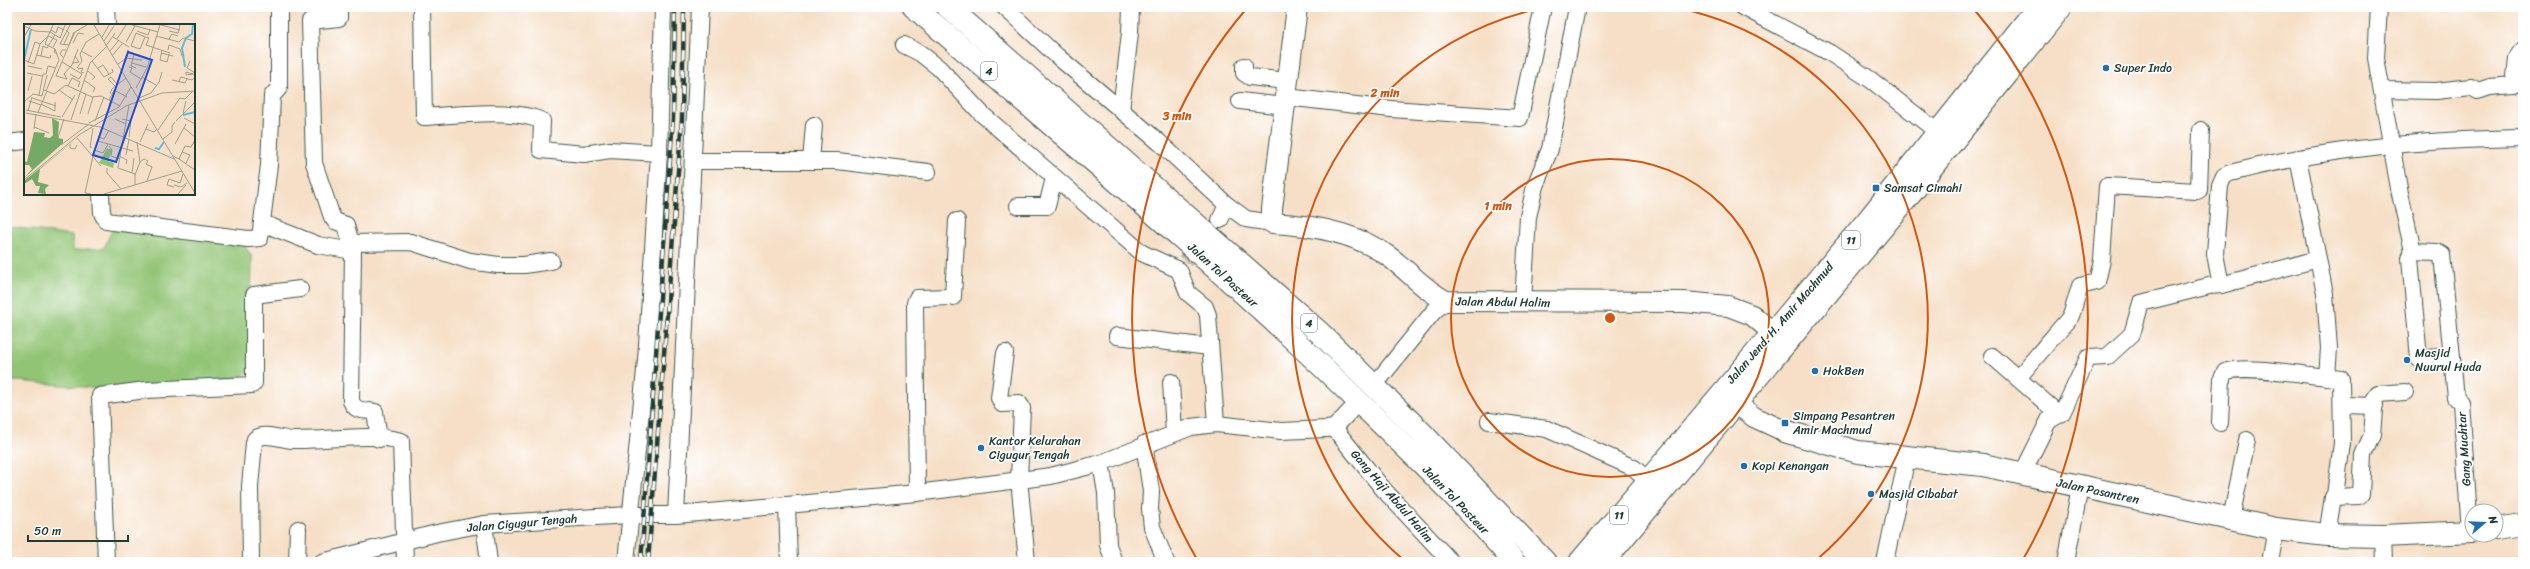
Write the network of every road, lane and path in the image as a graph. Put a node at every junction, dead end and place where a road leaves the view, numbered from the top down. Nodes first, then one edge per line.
1 (106, 7) edge
2 (279, 7) edge
3 (339, 7) edge
4 (422, 7) edge
5 (663, 7) edge
6 (700, 7) edge
7 (914, 7) edge
8 (948, 7) edge
9 (1004, 7) edge
10 (1131, 7) edge
11 (1297, 7) edge
12 (1543, 7) edge
13 (1578, 7) edge
14 (1743, 7) edge
15 (2038, 7) edge
16 (2061, 7) edge
17 (2379, 7) edge
18 (107, 24) edge
19 (904, 45) dead end
20 (2523, 50) edge
21 (1244, 66) dead end
22 (2382, 90) junction
23 (1286, 95) junction
24 (1240, 101) dead end
25 (1121, 110) junction
26 (814, 125) dead end
27 (1070, 127) junction
28 (2201, 130) dead end
29 (1938, 133) junction
30 (2523, 138) edge
31 (24, 141) edge
32 (7, 143) edge
33 (2390, 145) junction
34 (659, 153) junction
35 (2298, 158) junction
36 (692, 161) junction
37 (811, 161) junction
38 (928, 172) dead end
39 (1054, 178) junction
40 (101, 195) edge
41 (1018, 206) dead end
42 (957, 220) dead end
43 (1272, 222) junction
44 (262, 223) junction
45 (352, 247) junction
46 (2413, 251) junction
47 (2318, 259) junction
48 (551, 261) dead end
49 (2222, 285) junction
50 (300, 289) dead end
51 (1446, 301) junction
52 (1523, 302) junction
53 (1772, 332) junction
54 (1117, 336) dead end
55 (1210, 347) junction
56 (1005, 354) dead end
57 (1992, 356) dead end
58 (2451, 356) junction
59 (1381, 377) dead end
60 (2327, 377) junction
61 (2018, 378) junction
62 (1171, 382) dead end
63 (2405, 392) dead end
64 (1734, 402) junction
65 (2343, 405) junction
66 (2375, 406) junction
67 (1351, 410) dead end
68 (2050, 420) junction
69 (1489, 421) dead end
70 (2220, 423) dead end
71 (1216, 424) junction
72 (1334, 428) junction
73 (1784, 431) joint
74 (1174, 433) junction
75 (379, 439) junction
76 (2247, 440) dead end
77 (1144, 444) junction
78 (1907, 458) junction
79 (1101, 463) junction
80 (2022, 474) junction
81 (1642, 475) junction
82 (1019, 479) junction
83 (2080, 487) junction
84 (917, 493) junction
85 (2334, 495) junction
86 (2469, 503) edge
87 (787, 505) junction
88 (629, 515) junction
89 (676, 515) junction
90 (2231, 519) junction
91 (484, 524) junction
92 (2523, 525) edge
93 (2504, 528) edge
94 (298, 529) dead end
95 (2276, 529) junction
96 (2464, 532) edge
97 (2327, 535) junction
98 (2383, 536) junction
99 (406, 542) junction
100 (1512, 560) edge
101 (106, 562) edge
102 (251, 562) edge
103 (297, 562) edge
104 (322, 562) edge
105 (405, 562) edge
106 (489, 562) edge
107 (626, 562) edge
108 (789, 562) edge
109 (1027, 562) edge
110 (1114, 562) edge
111 (1166, 562) edge
112 (1451, 562) edge
113 (1546, 562) edge
114 (1580, 562) edge
115 (1603, 562) edge
116 (1885, 562) edge
117 (2066, 562) edge
118 (2270, 562) edge
119 (2384, 562) edge

1 - 18 street
2 - 44 street
3 - 45 street
4 - 34 street
5 - 34 street
6 - 36 street
7 - 27 main road, Jalan Tol Pasteur / 4
8 - 27 main road, Jalan Tol Pasteur / 4
9 - 25 street
10 - 25 street
11 - 23 street
12 - 23 street
13 - 52 street
14 - 29 street
15 - 29 main road, Jalan Jend. H. Amir Machmud / 11
16 - 64 main road, Jalan Jend. H. Amir Machmud / 11
17 - 22 street
19 - 39 street
20 - 22 street
21 - 23 street
22 - 33 street
23 - 24 street
23 - 43 street
25 - 43 street
26 - 37 street
27 - 100 main road, Jalan Tol Pasteur / 4
27 - 113 main road, Jalan Tol Pasteur / 4
28 - 61 street
29 - 53 main road, Jalan Jend. H. Amir Machmud / 11
30 - 33 street
31 - 32 street
33 - 35 street
33 - 46 street
34 - 88 street
35 - 47 street
35 - 49 street
36 - 37 street
36 - 89 street
37 - 38 street
39 - 41 street
39 - 55 street
40 - 44 street
42 - 84 street
43 - 51 street, Jalan Abdul Halim
44 - 45 street
45 - 48 street
45 - 75 street
46 - 58 street, Gang Muchtar
46 - 58 street
47 - 49 street
47 - 60 street
49 - 68 street
50 - 101 street
51 - 52 street, Jalan Abdul Halim
51 - 59 street
52 - 53 street, Jalan Abdul Halim
53 - 81 main road, Jalan Jend. H. Amir Machmud / 11
54 - 55 street
55 - 71 street
56 - 82 street
57 - 61 street
58 - 86 street, Gang Muchtar
60 - 65 street
60 - 70 street
61 - 68 street
62 - 74 street
63 - 66 street
64 - 73 street, Jalan Pasantren
64 - 115 main road, Jalan Jend. H. Amir Machmud / 11
65 - 66 street
65 - 85 street
66 - 85 street
67 - 72 street
68 - 80 street
69 - 81 street
71 - 72 street, Jalan Cigugur Tengah
71 - 74 street, Jalan Cigugur Tengah
72 - 112 street, Gang Haji Abdul Halim
73 - 78 main road, Jalan Pasantren
74 - 77 street, Jalan Cigugur Tengah
75 - 99 street
75 - 102 street
76 - 90 street
77 - 79 street, Jalan Cigugur Tengah
77 - 111 street
78 - 80 main road, Jalan Pasantren
78 - 116 street
79 - 82 street, Jalan Cigugur Tengah
79 - 110 street
80 - 83 main road, Jalan Pasantren
81 - 114 main road, Jalan Jend. H. Amir Machmud / 11
82 - 84 street, Jalan Cigugur Tengah
82 - 109 street
83 - 90 main road, Jalan Pasantren
83 - 117 street
84 - 87 street, Jalan Cigugur Tengah
85 - 97 street
87 - 89 street, Jalan Cigugur Tengah
87 - 108 street
88 - 89 street, Jalan Cigugur Tengah
88 - 91 street, Jalan Cigugur Tengah
88 - 107 street
90 - 95 main road, Jalan Pasantren
91 - 99 street, Jalan Cigugur Tengah
91 - 106 street
92 - 93 main road
94 - 103 street
95 - 97 main road, Jalan Pasantren
95 - 118 street
96 - 98 main road, Jalan Pasantren
97 - 98 main road, Jalan Pasantren
98 - 119 street
99 - 104 street, Jalan Cigugur Tengah
99 - 105 street

